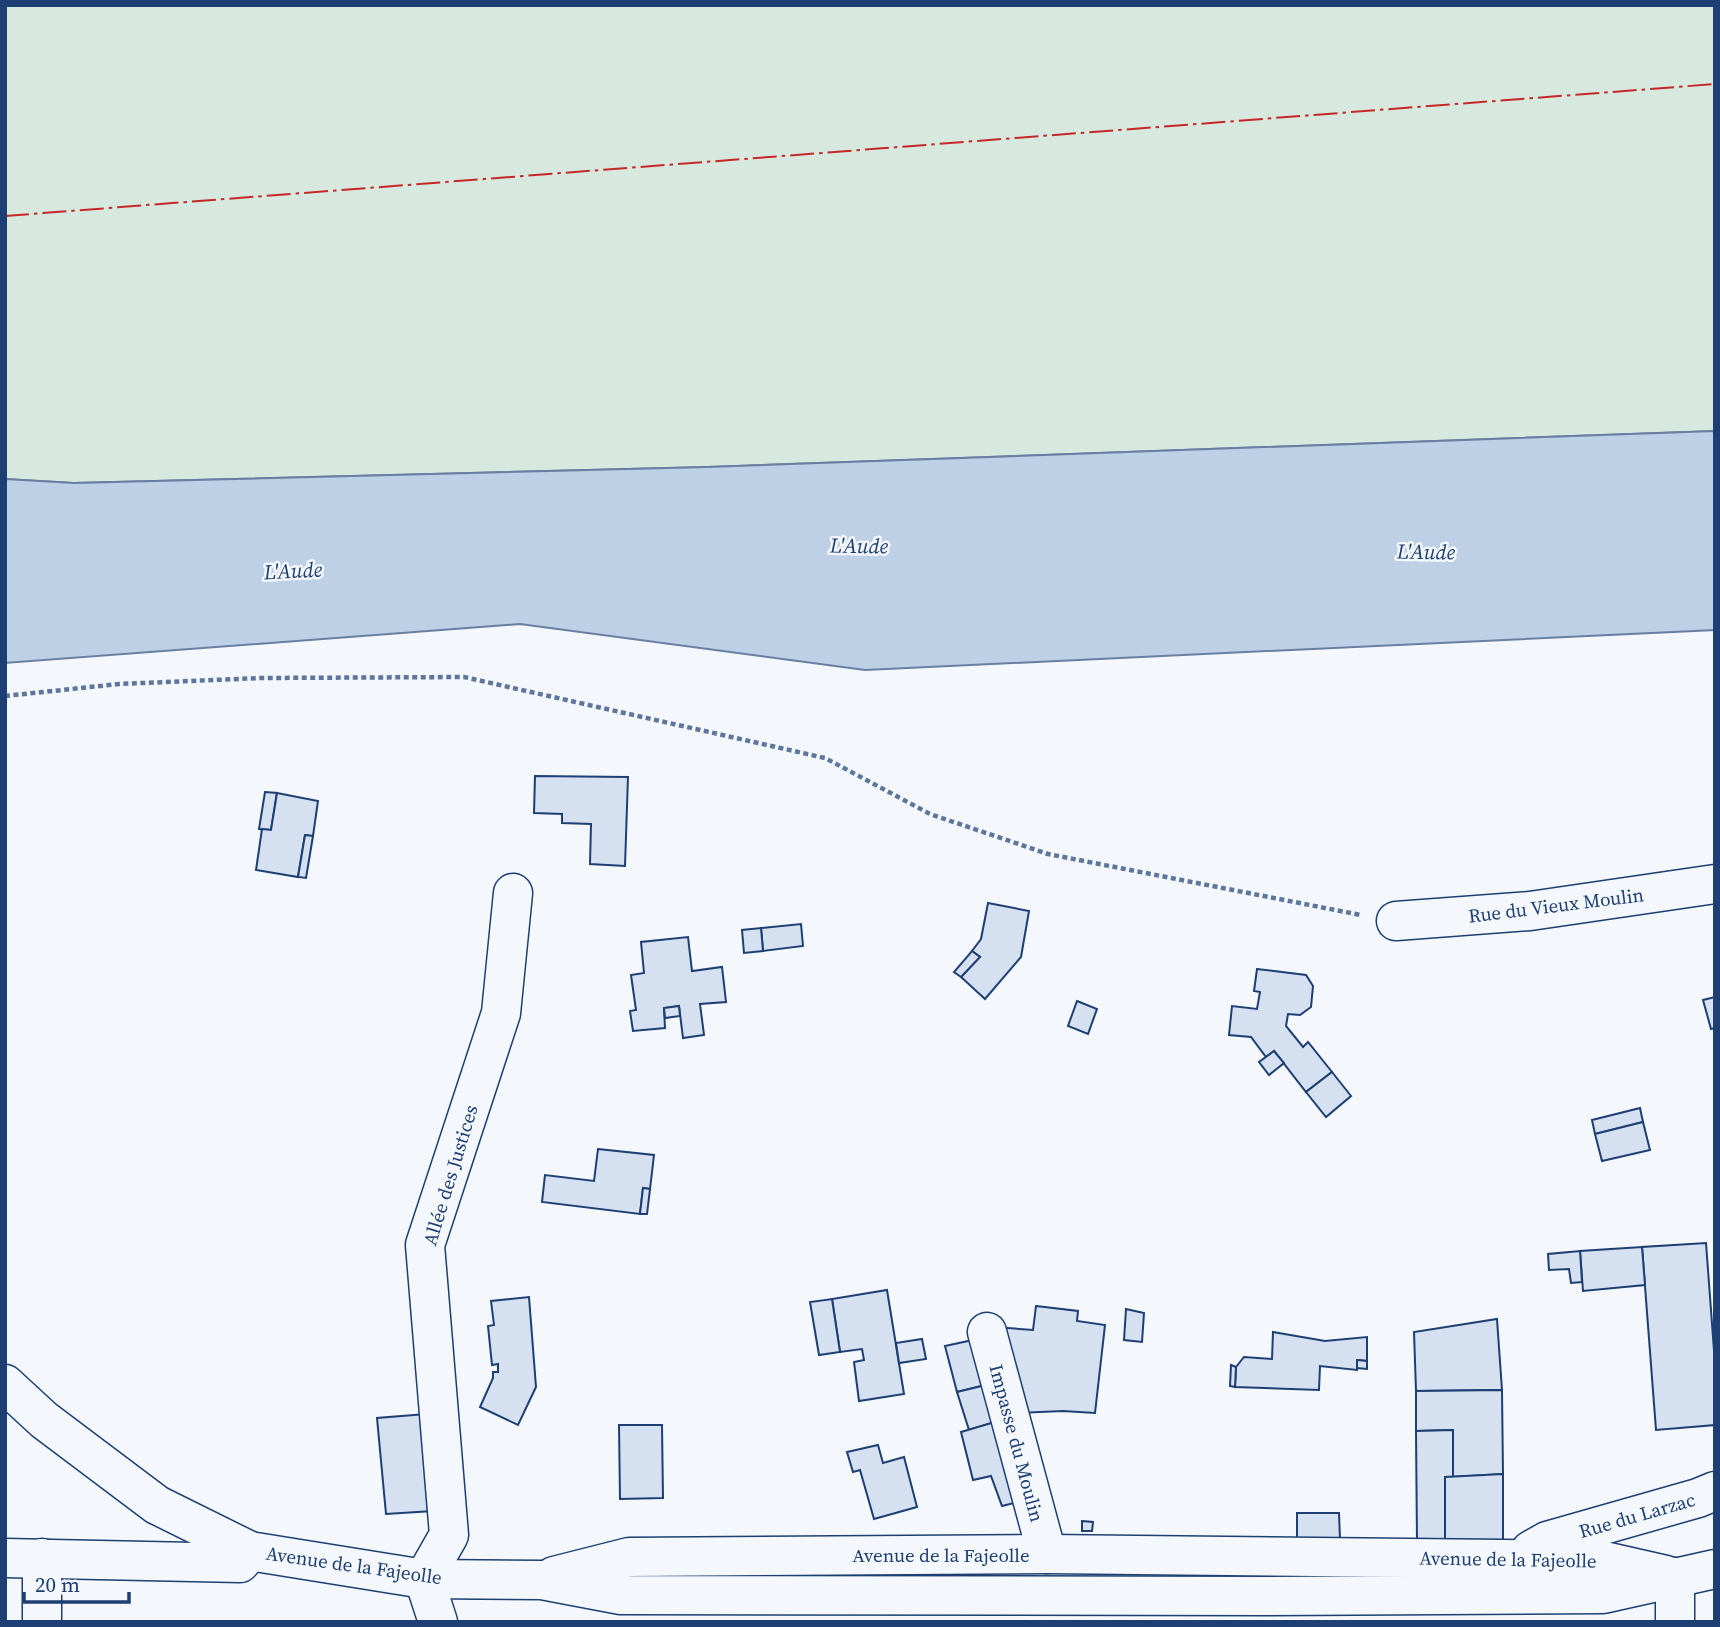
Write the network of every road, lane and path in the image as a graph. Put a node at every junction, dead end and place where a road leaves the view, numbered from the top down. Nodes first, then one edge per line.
1 (5, 696) edge
2 (1715, 884) edge
3 (513, 893) dead end
4 (1396, 921) joint
5 (987, 1332) dead end
6 (5, 1384) edge
7 (1715, 1491) edge
8 (250, 1551) junction
9 (1046, 1554) junction
10 (1301, 1556) junction
11 (5, 1558) edge
12 (43, 1558) junction
13 (1517, 1558) junction
14 (1715, 1569) edge
15 (1675, 1577) junction
16 (424, 1579) junction
17 (542, 1580) junction
18 (1516, 1595) junction
19 (1283, 1609) edge
20 (42, 1622) edge
21 (438, 1622) edge
22 (1675, 1622) edge

1 - 4 path
2 - 4 street, Rue du Vieux Moulin
3 - 16 street, Allée des Justices
5 - 9 street, Impasse du Moulin
6 - 8 street
7 - 13 street, Rue du Larzac
8 - 12 street
8 - 16 street, Avenue de la Fajeolle
9 - 10 street, Avenue de la Fajeolle
9 - 17 street, Avenue de la Fajeolle
10 - 13 street, Avenue de la Fajeolle
10 - 19 street
11 - 12 street
12 - 20 street
13 - 15 street, Avenue de la Fajeolle
13 - 18 street
14 - 15 street
15 - 18 street, Avenue de la Fajeolle
15 - 22 street
16 - 17 street, Avenue de la Fajeolle
16 - 21 street
17 - 19 street, Avenue de la Fajeolle
18 - 19 street, Avenue de la Fajeolle

